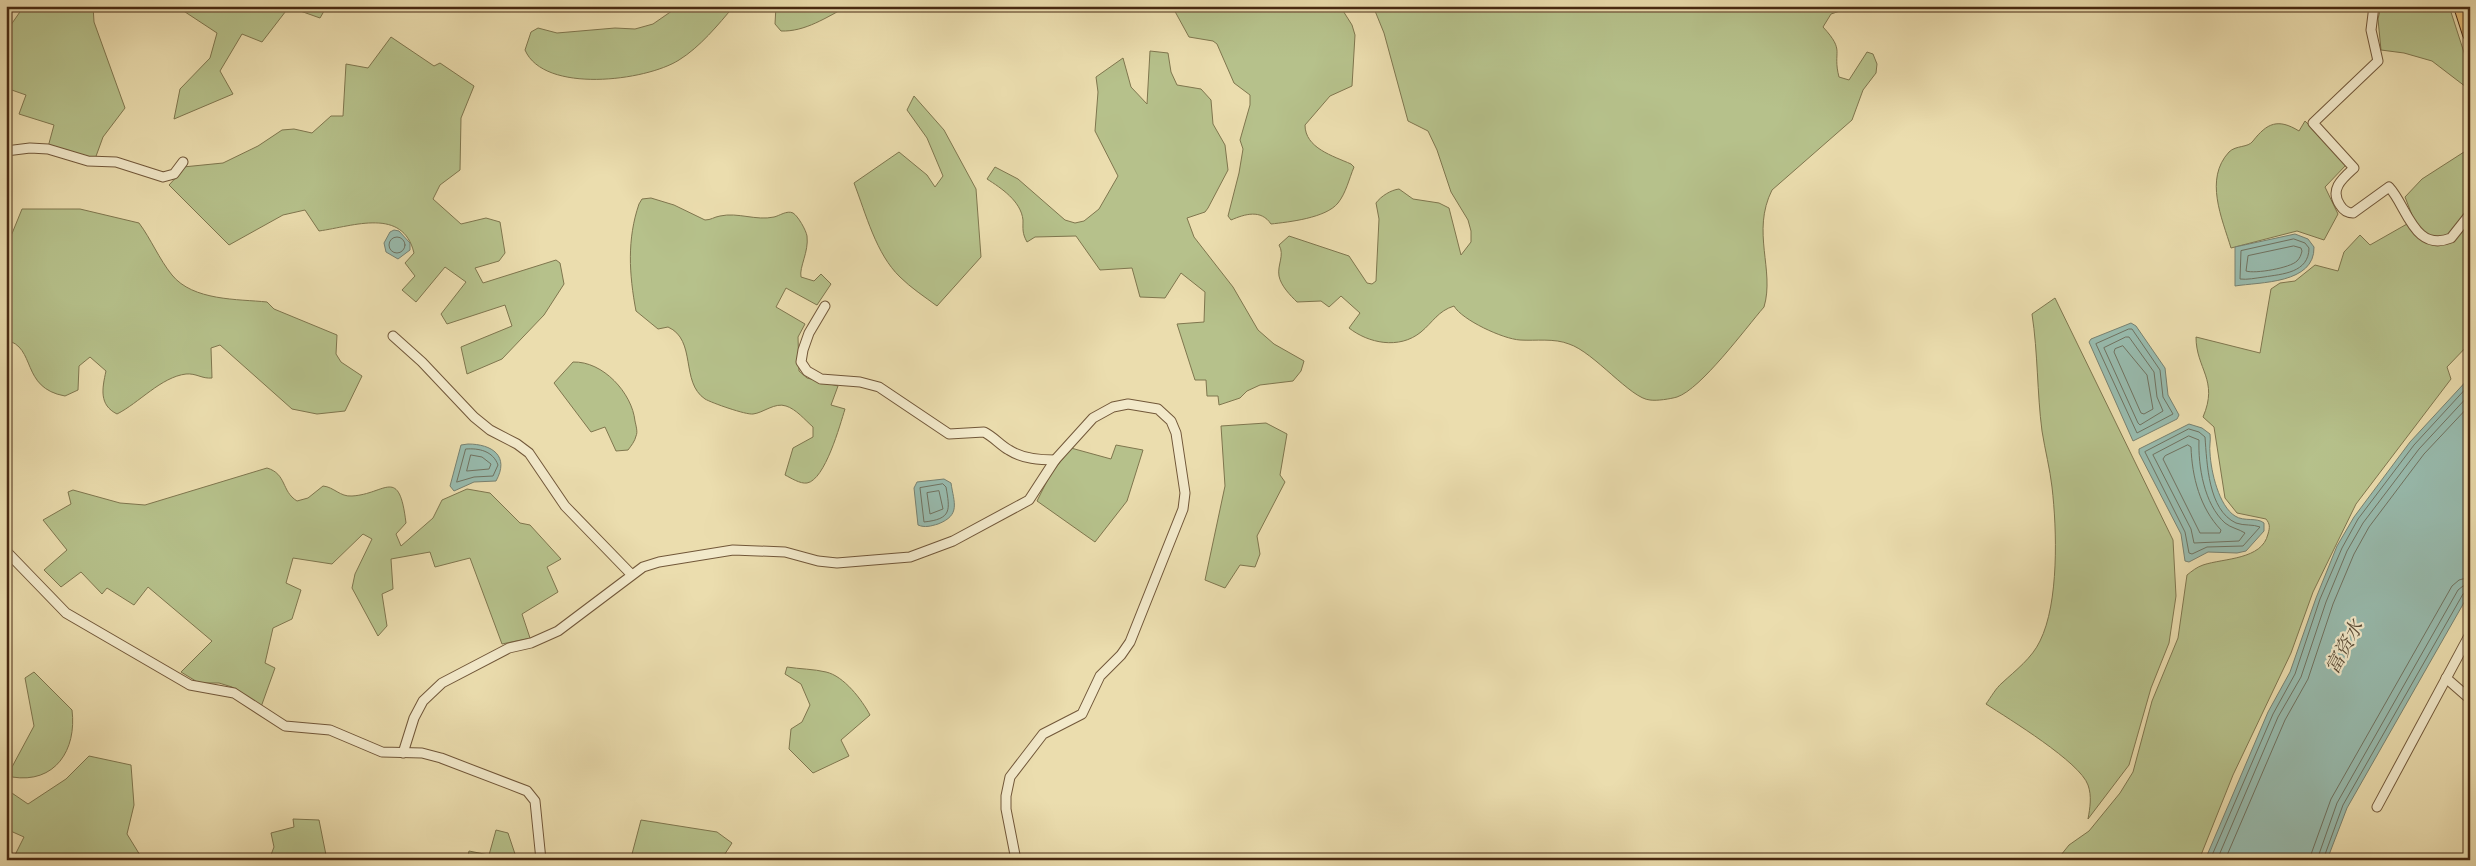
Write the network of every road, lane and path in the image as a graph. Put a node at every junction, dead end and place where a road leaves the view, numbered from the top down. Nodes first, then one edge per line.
1 (2374, 6) edge
2 (2461, 6) edge
3 (2470, 34) edge
4 (6, 151) edge
5 (183, 162) dead end
6 (2470, 214) edge
7 (825, 306) dead end
8 (393, 336) dead end
9 (1055, 460) junction
10 (6, 551) edge
11 (631, 574) junction
12 (2470, 634) edge
13 (2446, 678) junction
14 (2470, 699) edge
15 (403, 753) junction
16 (2377, 807) dead end
17 (541, 860) edge
18 (1016, 860) edge

1 - 6 street
2 - 3 main road
4 - 5 street
7 - 9 street
8 - 11 street
9 - 11 street
9 - 18 street
10 - 15 street
11 - 15 street
12 - 13 street
13 - 14 street
13 - 16 street
15 - 17 street

